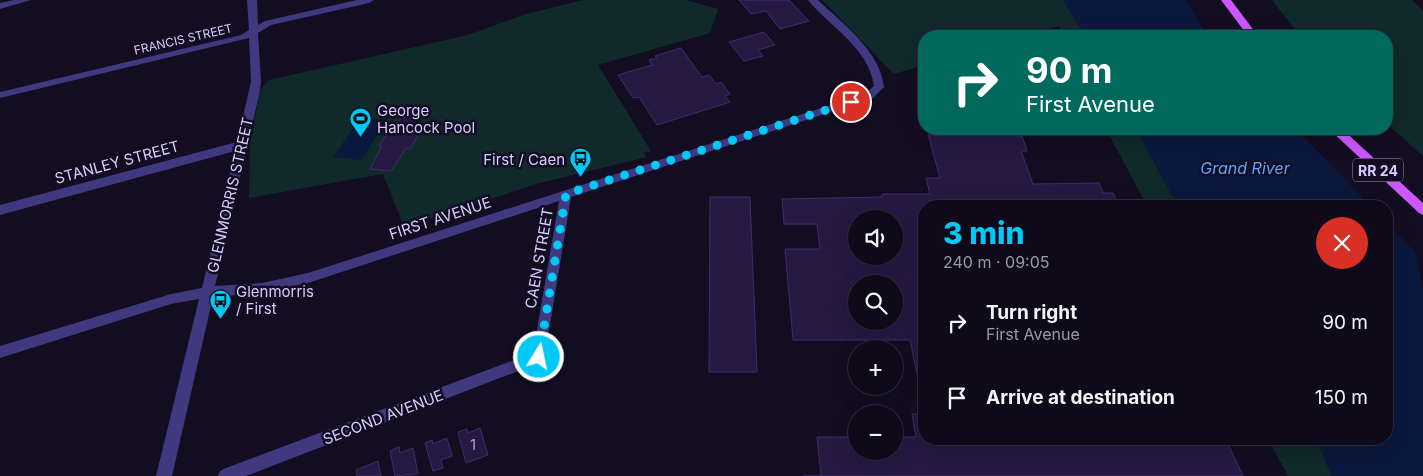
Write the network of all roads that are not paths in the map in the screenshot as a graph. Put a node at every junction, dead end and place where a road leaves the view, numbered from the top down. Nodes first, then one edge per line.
1 (26, 0) edge
2 (252, 0) edge
3 (369, 0) edge
4 (813, 0) edge
5 (1226, 0) edge
6 (0, 6) edge
7 (1248, 30) edge
8 (254, 31) junction
9 (0, 95) edge
10 (1342, 135) edge
11 (242, 145) junction
12 (566, 194) junction
13 (0, 210) edge
14 (1423, 210) edge
15 (208, 292) junction
16 (0, 352) edge
17 (539, 357) joint
18 (164, 476) edge
19 (226, 476) edge

1 - 6 street
2 - 8 street, GLENMORRIS STREET
3 - 8 street, FRANCIS STREET
4 - 12 street, FIRST AVENUE
5 - 7 main road
8 - 9 street, FRANCIS STREET
8 - 11 street, GLENMORRIS STREET
10 - 14 main road, RR 24
11 - 13 street, STANLEY STREET
11 - 15 street, GLENMORRIS STREET
12 - 15 street, FIRST AVENUE
12 - 17 street, CAEN STREET
15 - 16 street, FIRST AVENUE
15 - 18 street, GLENMORRIS STREET
17 - 19 street, SECOND AVENUE

